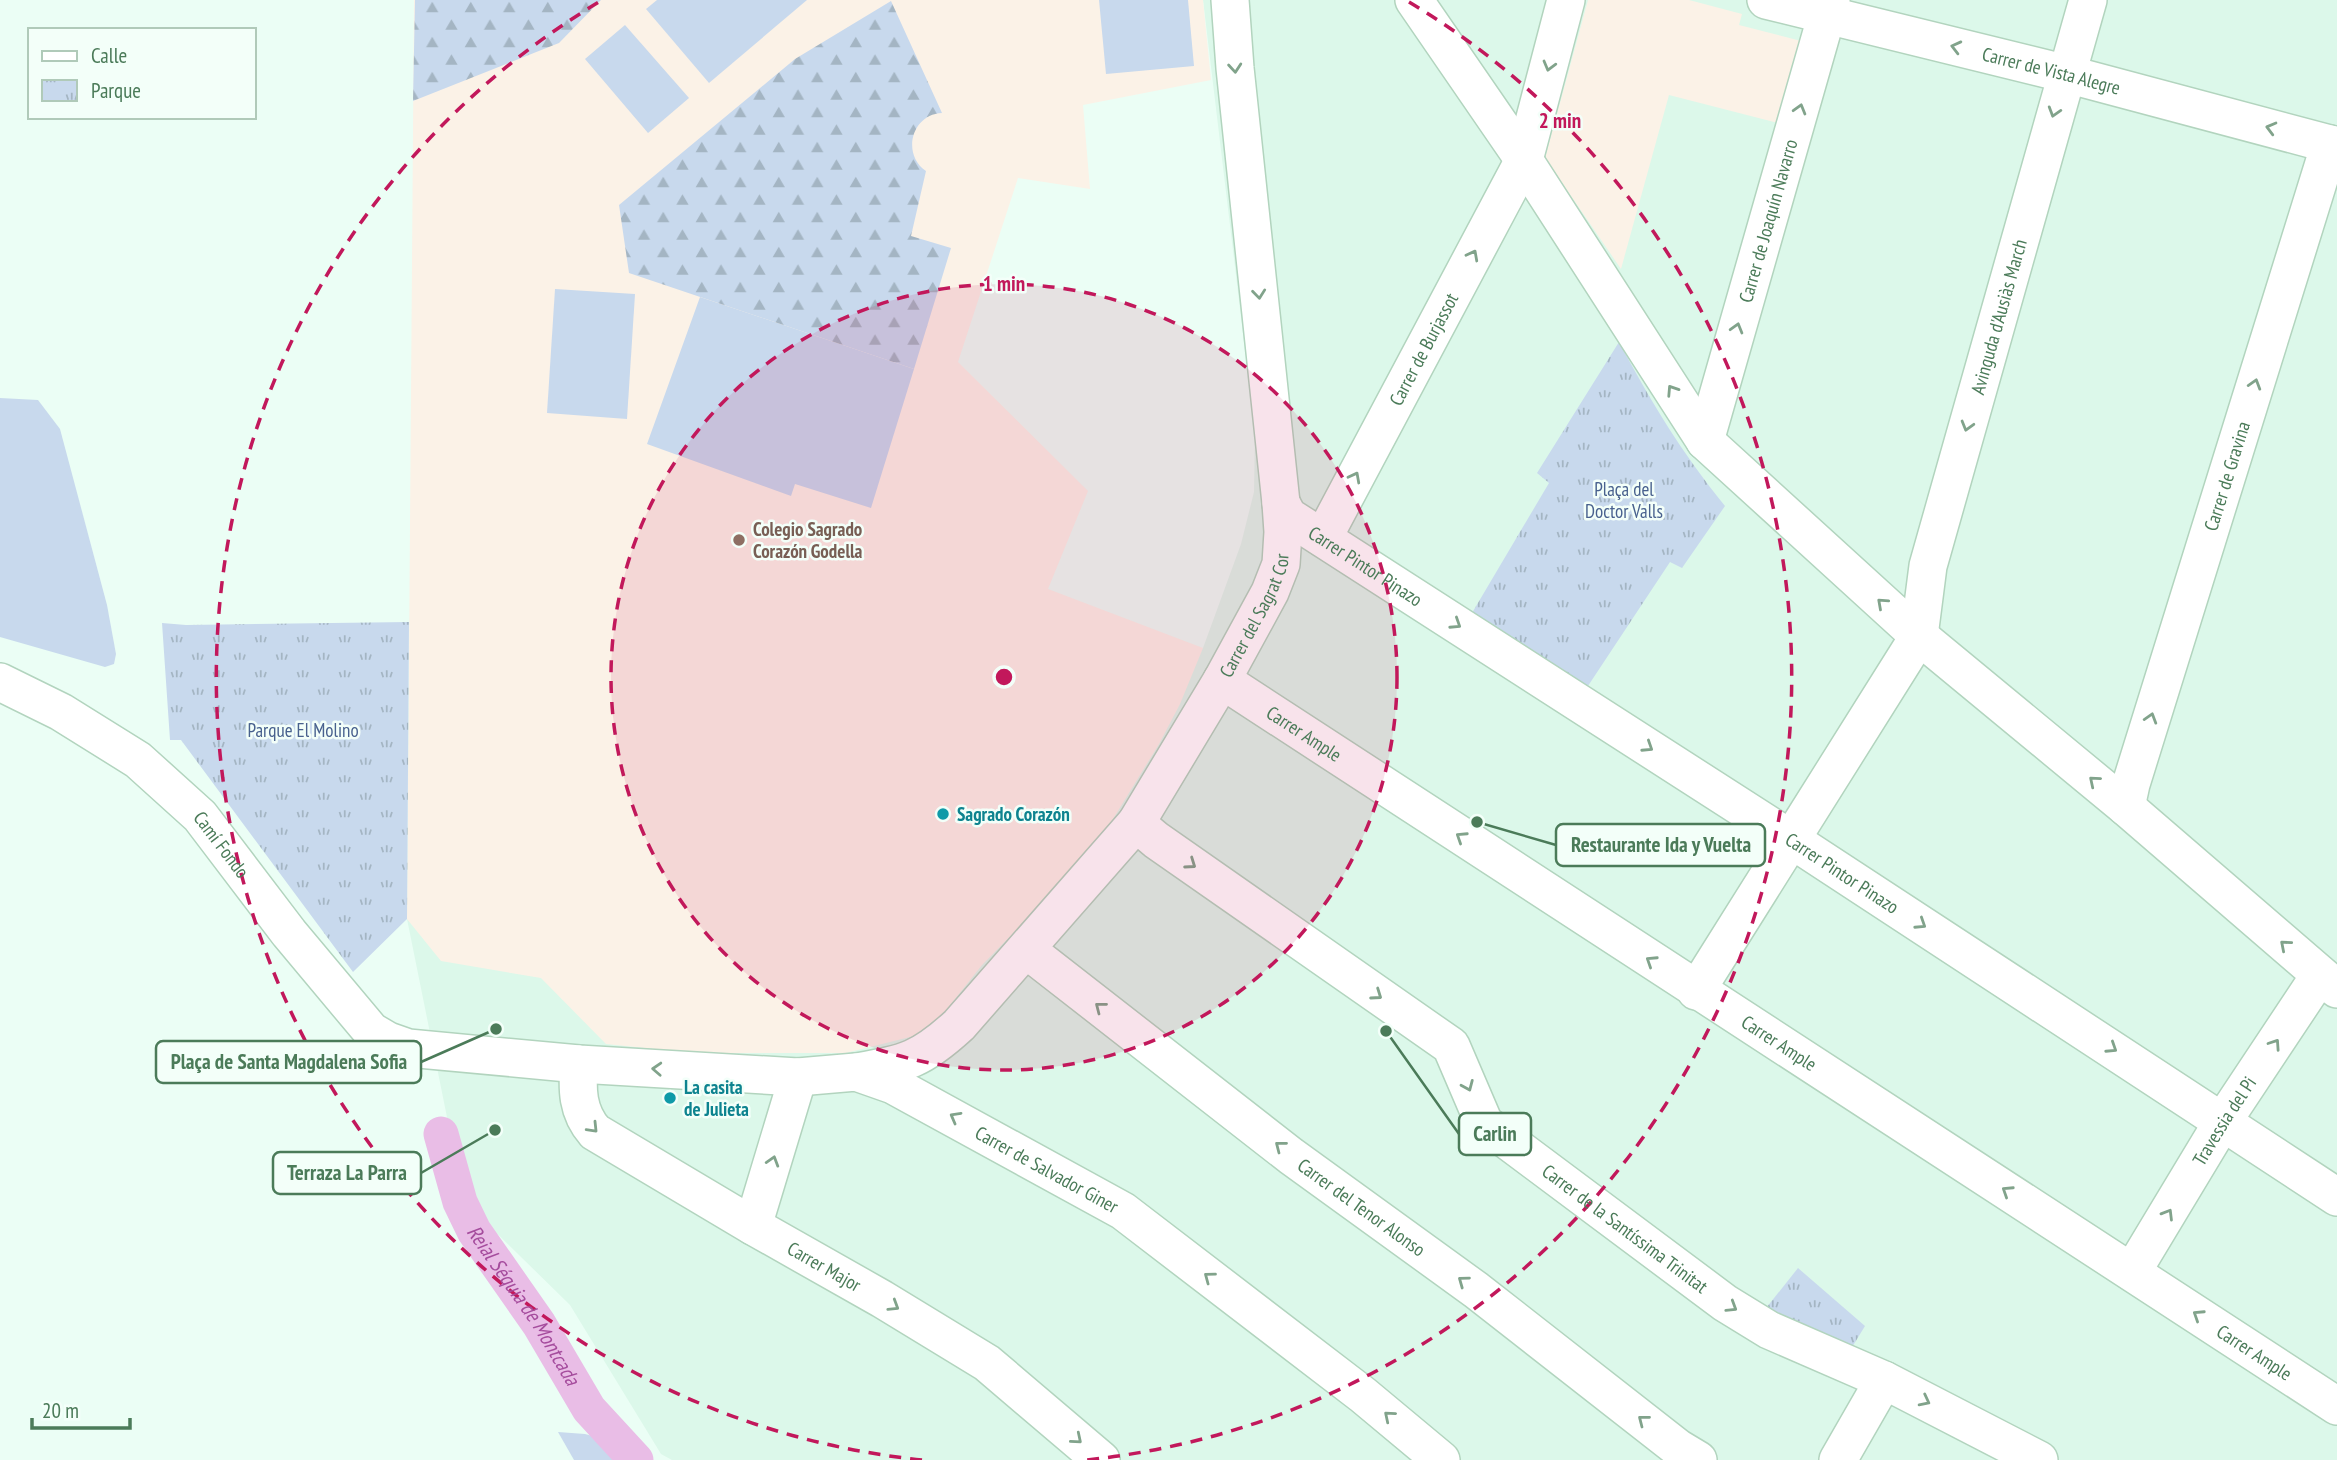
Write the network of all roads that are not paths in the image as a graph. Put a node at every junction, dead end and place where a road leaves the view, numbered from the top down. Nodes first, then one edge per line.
1 (1230, 0) edge
2 (1414, 0) edge
3 (1566, 0) edge
4 (1766, 0) edge
5 (2088, 0) edge
6 (1829, 8) edge
7 (2067, 74) junction
8 (2333, 145) edge
9 (1524, 160) junction
10 (1705, 440) junction
11 (1281, 503) junction
12 (1323, 538) junction
13 (1919, 636) junction
14 (1222, 680) junction
15 (0, 682) edge
16 (2126, 807) junction
17 (1136, 823) junction
18 (1792, 840) junction
19 (1027, 950) junction
20 (2329, 982) edge
21 (1696, 991) junction
22 (579, 1064) junction
23 (856, 1072) junction
24 (799, 1077) junction
25 (2224, 1121) junction
26 (2337, 1197) edge
27 (753, 1226) junction
28 (2133, 1272) junction
29 (1884, 1380) junction
30 (2337, 1406) edge
31 (1101, 1460) edge
32 (1441, 1460) edge
33 (1698, 1460) edge
34 (1838, 1460) edge
35 (2039, 1460) edge

1 -> 11 street, Carrer del Sagrat Cor
2 - 9 street
3 -> 9 street, Carrer de Burjassot
4 - 6 street, Carrer de Vista Alegre
5 - 7 street, Avinguda d'Ausiàs March
7 -> 6 street, Carrer de Vista Alegre
10 -> 6 street, Carrer de Joaquín Navarro
8 -> 7 street, Carrer de Vista Alegre
7 -> 13 street, Avinguda d'Ausiàs March
16 -> 8 street, Carrer de Gravina
10 -> 9 street
12 -> 9 street, Carrer de Burjassot
13 -> 10 street
11 - 12 street, Carrer Pintor Pinazo
11 - 14 street, Carrer del Sagrat Cor
12 -> 18 street, Carrer Pintor Pinazo
16 -> 13 street
13 - 18 street
14 - 17 street, Carrer del Sagrat Cor
21 -> 14 street, Carrer Ample
15 - 22 street, Camí Fondo
20 -> 16 street
17 - 19 street, Carrer del Sagrat Cor
17 -> 29 street, Carrer de la Santíssima Trinitat
18 - 21 street
18 -> 25 street, Carrer Pintor Pinazo
19 - 23 street, Carrer del Sagrat Cor
33 -> 19 street, Carrer del Tenor Alonso
25 -> 20 street, Travessia del Pi
28 -> 21 street, Carrer Ample
24 -> 22 street, Carrer de Salvador Giner
22 -> 27 street, Carrer Major
23 - 24 street, Carrer de Salvador Giner
32 -> 23 street, Carrer de Salvador Giner
27 -> 24 street
25 - 26 street, Carrer Pintor Pinazo
28 -> 25 street, Travessia del Pi
27 -> 31 street, Carrer Major
30 -> 28 street, Carrer Ample
29 - 34 street
29 -> 35 street, Carrer de la Santíssima Trinitat

